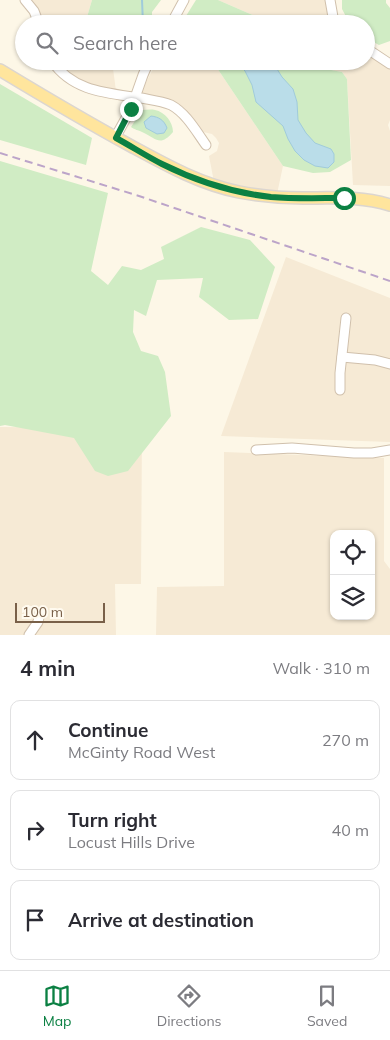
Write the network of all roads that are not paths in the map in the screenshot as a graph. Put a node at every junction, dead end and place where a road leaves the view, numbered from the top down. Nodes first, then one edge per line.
1 (25, 0) edge
2 (184, 0) edge
3 (330, 0) edge
4 (35, 15) edge
5 (175, 15) edge
6 (333, 15) edge
7 (375, 54) edge
8 (390, 64) edge
9 (0, 70) edge
10 (60, 70) edge
11 (145, 70) edge
12 (134, 97) junction
13 (116, 138) junction
14 (206, 145) dead end
15 (390, 205) edge
16 (346, 318) dead end
17 (342, 357) junction
18 (390, 364) edge
19 (340, 390) dead end
20 (256, 450) dead end
21 (390, 450) edge
22 (40, 613) dead end
23 (29, 635) edge

1 - 4 street
2 - 5 street
3 - 6 street
7 - 8 street
9 - 13 main road
10 - 12 street
11 - 12 street
12 - 13 street
12 - 14 street
13 - 15 main road
16 - 17 street
17 - 18 street
17 - 19 street
20 - 21 street
22 - 23 street

